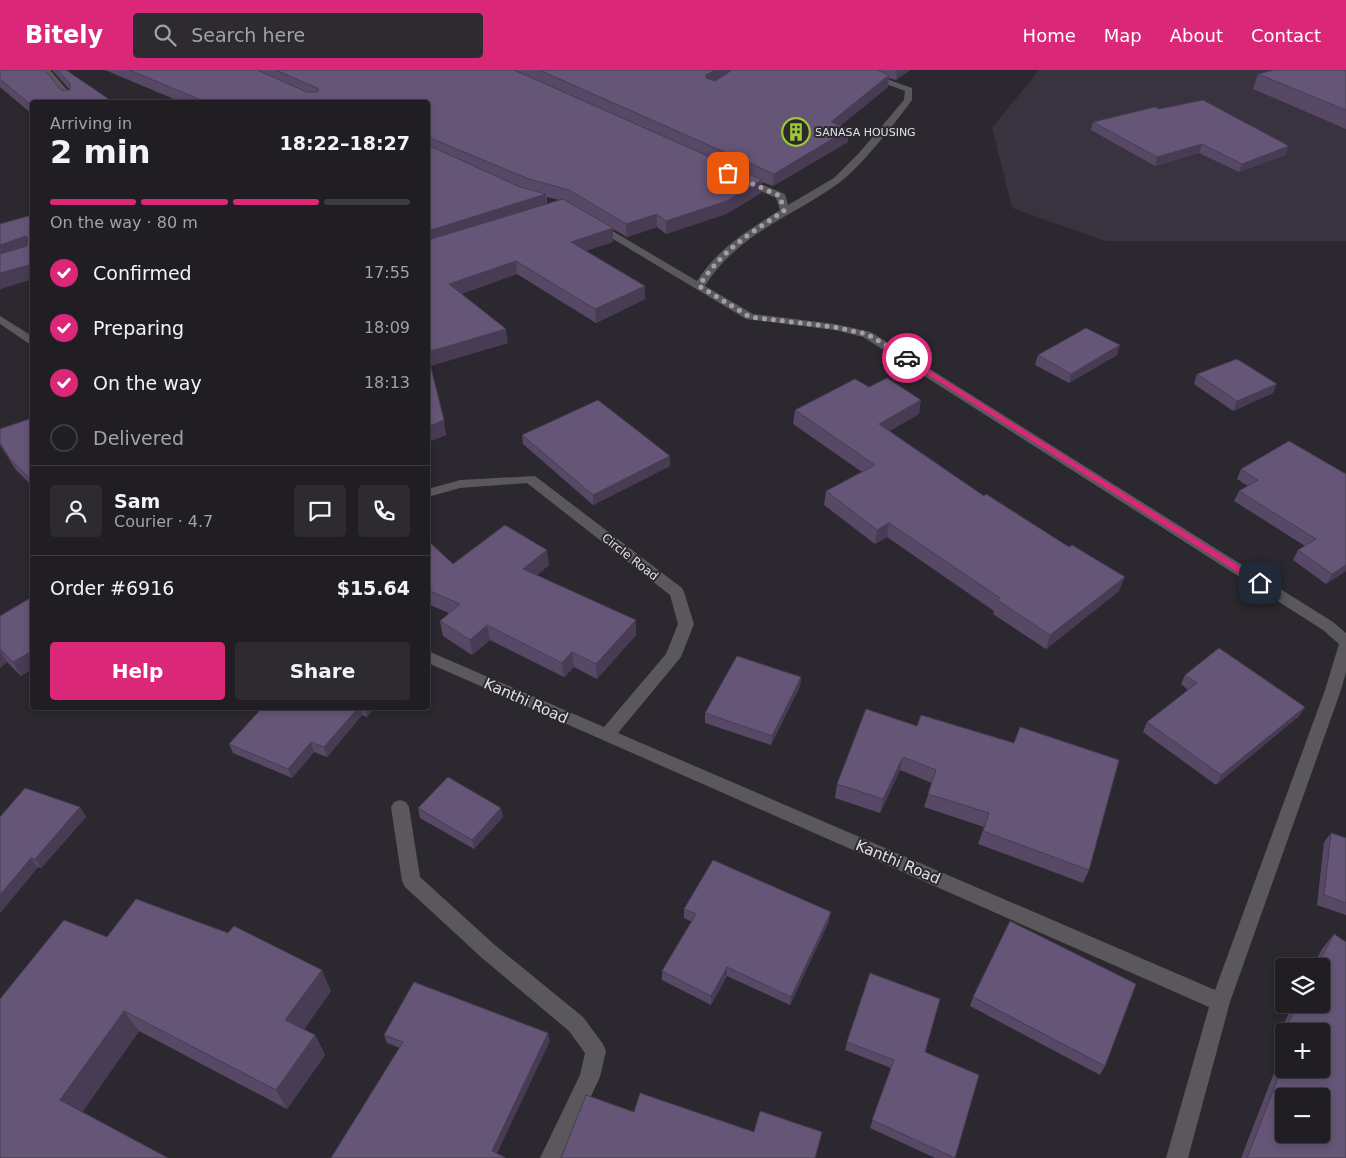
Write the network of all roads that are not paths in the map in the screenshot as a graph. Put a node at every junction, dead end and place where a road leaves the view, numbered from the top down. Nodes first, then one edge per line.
1 (46, 70) edge
2 (853, 70) edge
3 (70, 99) edge
4 (737, 177) edge
5 (784, 211) junction
6 (582, 217) edge
7 (699, 286) junction
8 (0, 319) edge
9 (30, 340) edge
10 (430, 492) edge
11 (1346, 643) edge
12 (430, 658) edge
13 (606, 736) junction
14 (400, 807) dead end
15 (1220, 1002) junction
16 (551, 1158) edge
17 (1178, 1158) edge

1 - 3 street
2 - 5 street
4 - 5 street
5 - 7 street
6 - 7 street
7 - 11 street
8 - 9 street
10 - 13 street, Circle Road
11 - 15 street
12 - 13 street, Kanthi Road
13 - 15 street, Kanthi Road
14 - 16 street
15 - 17 street

